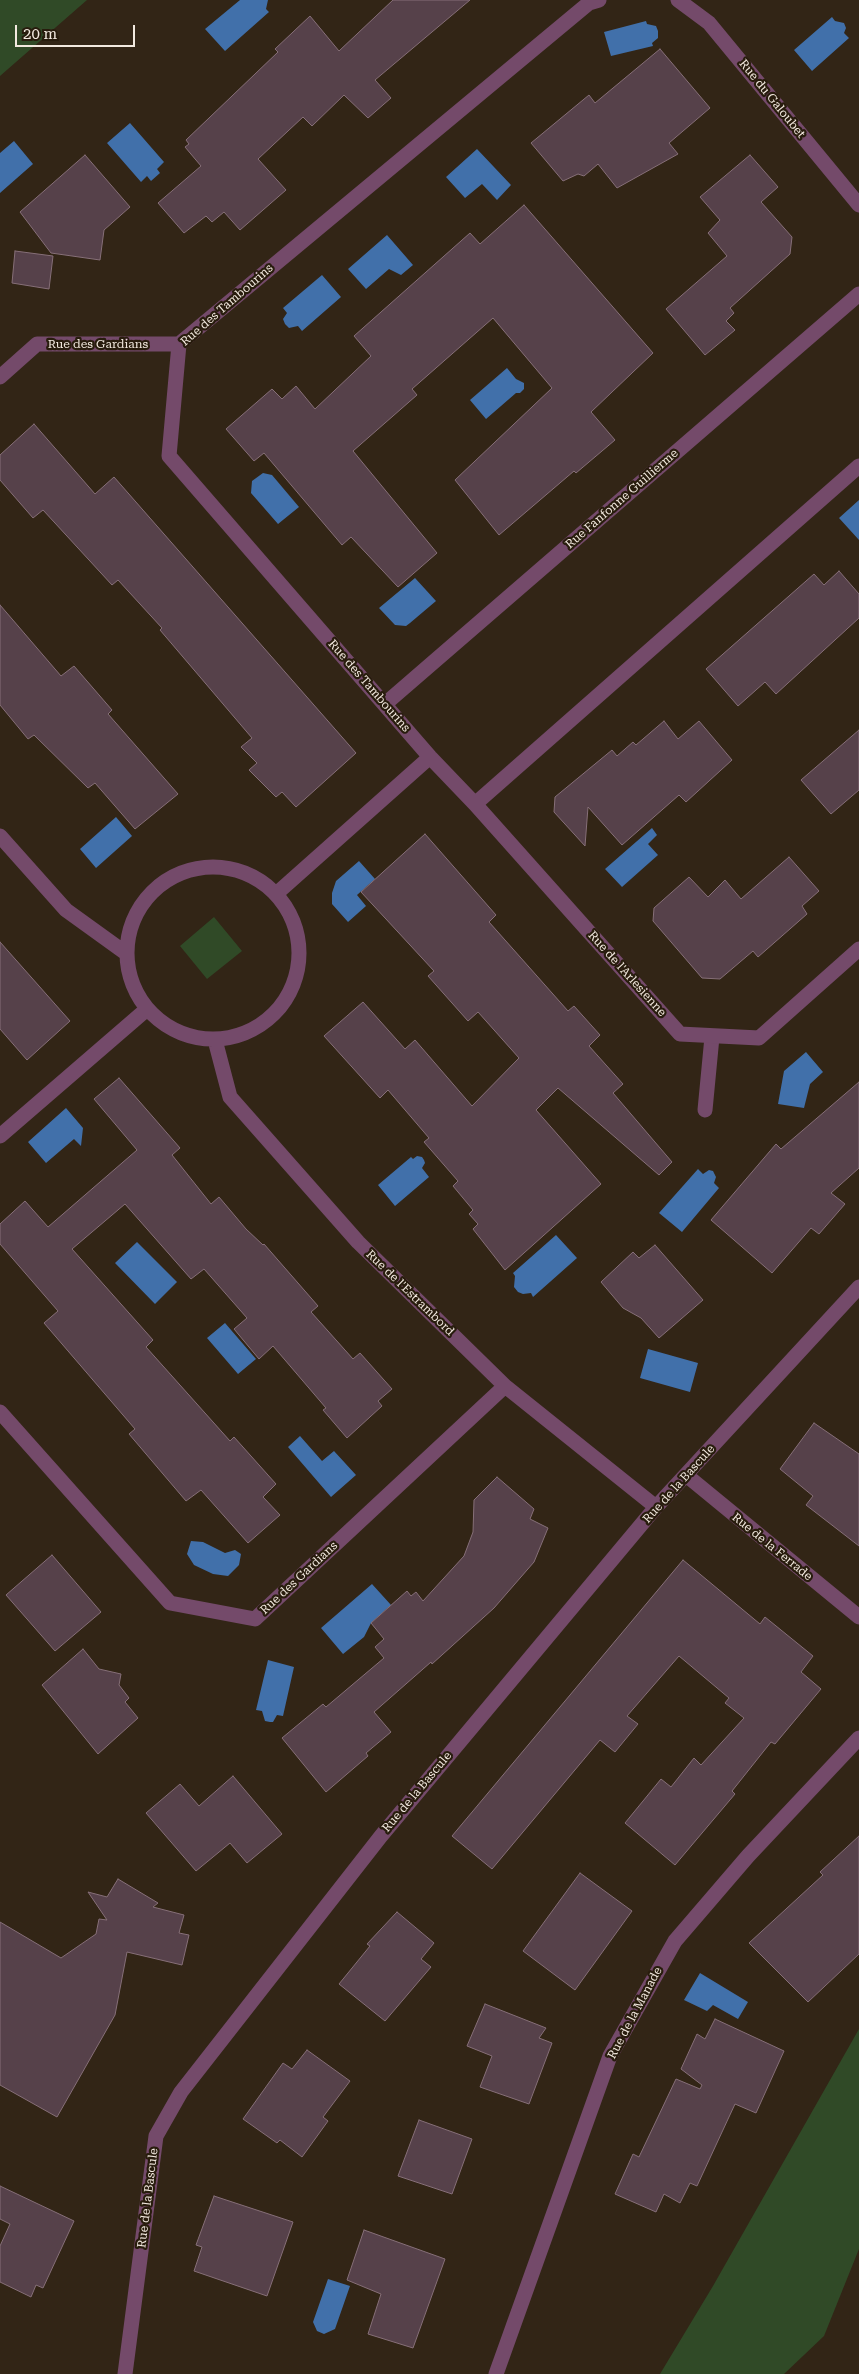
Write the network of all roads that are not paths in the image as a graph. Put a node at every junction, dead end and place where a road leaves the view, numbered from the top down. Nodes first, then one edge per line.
1 (599, 0) edge
2 (678, 0) edge
3 (859, 205) edge
4 (859, 294) edge
5 (179, 344) junction
6 (0, 376) edge
7 (859, 466) edge
8 (386, 704) junction
9 (430, 757) junction
10 (475, 804) junction
11 (0, 836) edge
12 (276, 894) junction
13 (859, 950) edge
14 (127, 954) junction
15 (147, 1009) junction
16 (712, 1037) junction
17 (215, 1040) junction
18 (705, 1110) dead end
19 (0, 1136) edge
20 (859, 1286) edge
21 (505, 1386) junction
22 (0, 1412) edge
23 (686, 1475) junction
24 (656, 1507) junction
25 (859, 1617) edge
26 (859, 1738) edge
27 (125, 2374) edge
28 (496, 2374) edge

1 - 5 street, Rue des Tambourins
2 - 3 street, Rue du Galoubet
4 - 8 street, Rue Fanfonne Guillierme
5 - 6 street, Rue des Gardians
5 - 8 street, Rue des Tambourins
7 - 10 street
8 - 9 street, Rue des Tambourins
9 - 10 street, Rue de l'Arlesienne
9 - 12 street
10 - 16 street, Rue de l'Arlesienne
11 - 14 street
12 - 14 street
12 - 17 street
13 - 16 street, Rue de l'Arlesienne
14 - 15 street
15 - 17 street
15 - 19 street
16 - 18 street
17 - 21 street, Rue de l'Estrambord
20 - 23 street, Rue de la Bascule
21 - 22 street, Rue des Gardians
21 - 24 street, Rue de l'Estrambord
23 - 24 street, Rue de la Bascule
23 - 25 street, Rue de la Ferrade
24 - 27 street, Rue de la Bascule
26 - 28 street, Rue de la Manade

